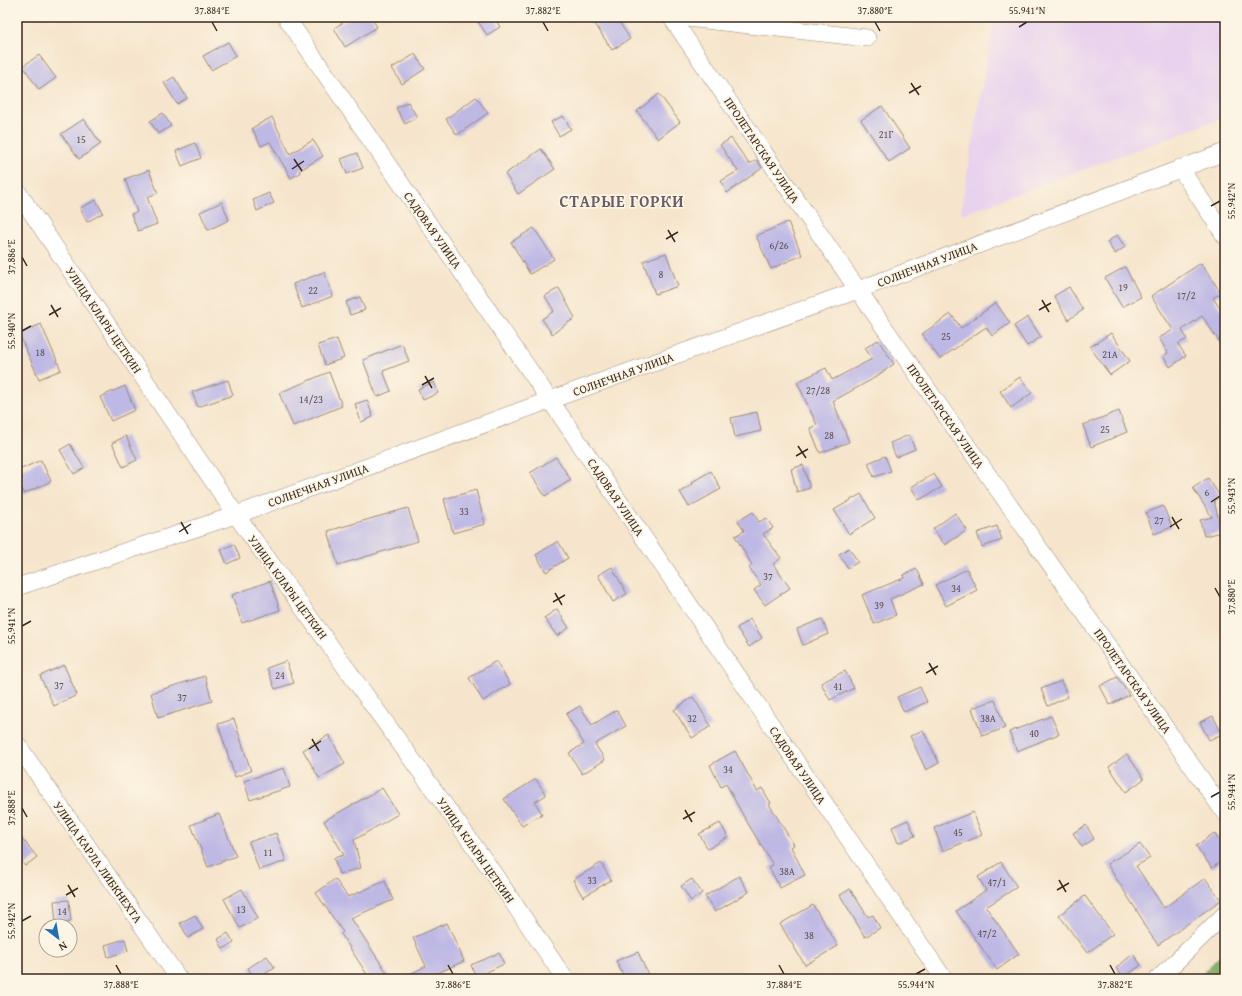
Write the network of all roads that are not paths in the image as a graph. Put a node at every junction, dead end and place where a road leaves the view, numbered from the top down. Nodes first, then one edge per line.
1 (286, 17) edge
2 (671, 17) edge
3 (678, 17) edge
4 (867, 38) dead end
5 (1225, 152) edge
6 (1180, 168) junction
7 (17, 191) edge
8 (1225, 236) edge
9 (858, 290) junction
10 (550, 400) junction
11 (236, 515) junction
12 (17, 587) edge
13 (17, 744) edge
14 (1225, 813) edge
15 (1225, 914) edge
16 (179, 979) edge
17 (565, 979) edge
18 (944, 979) edge
19 (1158, 979) edge

1 - 10 street, САДОВАЯ УЛИЦА
2 - 9 street, ПРОЛЕТАРСКАЯ УЛИЦА
3 - 4 street
5 - 6 street, СОЛНЕЧНАЯ УЛИЦА
6 - 8 street
6 - 9 street, СОЛНЕЧНАЯ УЛИЦА
7 - 11 street, УЛИЦА КЛАРЫ ЦЕТКИН
9 - 10 street, СОЛНЕЧНАЯ УЛИЦА
9 - 14 street, ПРОЛЕТАРСКАЯ УЛИЦА
10 - 11 street, СОЛНЕЧНАЯ УЛИЦА
10 - 18 street, САДОВАЯ УЛИЦА
11 - 12 street, СОЛНЕЧНАЯ УЛИЦА
11 - 17 street, УЛИЦА КЛАРЫ ЦЕТКИН
13 - 16 street, УЛИЦА КАРЛА ЛИБКНЕХТА
15 - 19 street

